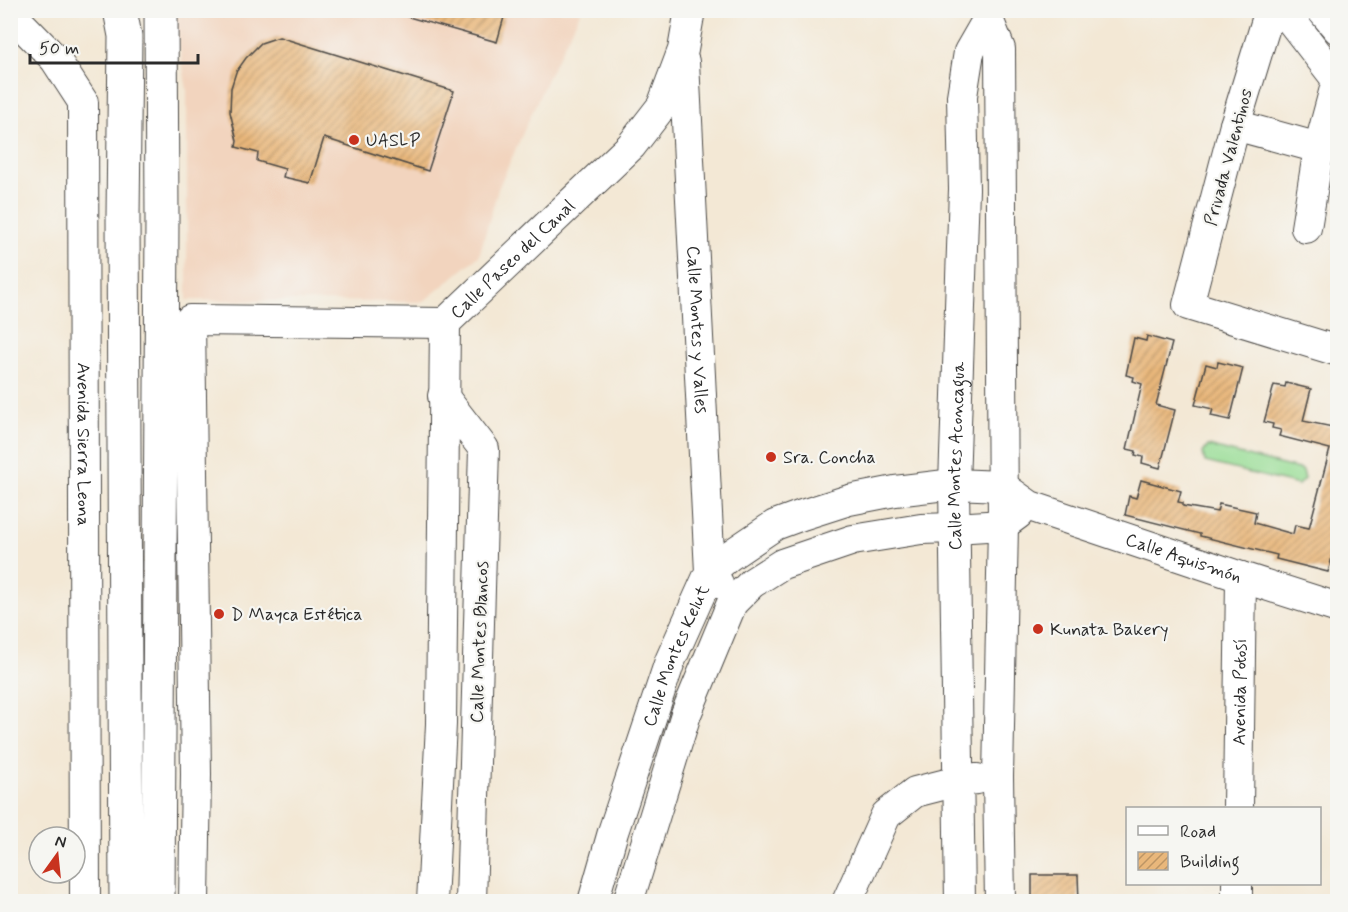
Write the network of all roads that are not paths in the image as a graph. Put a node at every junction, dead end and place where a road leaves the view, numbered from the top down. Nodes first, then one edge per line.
1 (120, 10) edge
2 (161, 10) edge
3 (690, 10) edge
4 (1270, 10) edge
5 (1283, 10) edge
6 (1322, 10) edge
7 (10, 14) edge
8 (988, 15) edge
9 (1338, 29) edge
10 (683, 50) junction
11 (1337, 81) edge
12 (1235, 125) junction
13 (1319, 148) junction
14 (964, 189) junction
15 (1002, 191) junction
16 (1306, 228) dead end
17 (445, 323) junction
18 (1338, 351) edge
19 (443, 396) junction
20 (954, 484) junction
21 (1002, 486) junction
22 (1030, 506) junction
23 (1003, 525) junction
24 (954, 528) junction
25 (710, 572) junction
26 (1240, 577) junction
27 (732, 603) junction
28 (1338, 608) edge
29 (998, 777) junction
30 (958, 781) junction
31 (1238, 807) edge
32 (1237, 885) edge
33 (85, 902) edge
34 (126, 902) edge
35 (158, 902) edge
36 (194, 902) edge
37 (432, 902) edge
38 (471, 902) edge
39 (592, 902) edge
40 (628, 902) edge
41 (847, 902) edge
42 (960, 902) edge
43 (1000, 902) edge
44 (1237, 902) edge

1 - 34 highway
2 - 35 highway
3 - 10 street
4 - 12 street, Privada Valentinos
5 - 11 street
6 - 9 street
7 - 33 street, Avenida Sierra Leona
8 - 14 street, Calle Montes Aconcagua
8 - 15 street, Calle Montes Aconcagua
10 - 17 street, Calle Paseo del Canal
10 - 25 street, Calle Montes y Valles
11 - 13 street
12 - 13 street
12 - 18 street, Privada Valentinos
13 - 16 street
14 - 15 street
14 - 20 street, Calle Montes Aconcagua
15 - 21 street, Calle Montes Aconcagua
17 - 19 street, Calle Montes Blancos
17 - 36 street, Calle Paseo del Canal
19 - 37 street, Calle Montes Blancos
19 - 38 street, Calle Montes Blancos
20 - 21 street, Calle Montes Kelut
20 - 24 street, Calle Montes Aconcagua
20 - 25 street, Calle Montes Kelut
21 - 22 street, Calle Aquismón
21 - 23 street, Calle Montes Aconcagua
22 - 23 street
22 - 26 street, Calle Aquismón
23 - 24 street, Calle Montes Kelut
23 - 29 street, Calle Montes Aconcagua
24 - 27 street, Calle Montes Kelut
24 - 30 street, Calle Montes Aconcagua
25 - 27 street
25 - 39 street, Calle Montes Kelut
26 - 28 street, Calle Aquismón
26 - 31 street, Avenida Potosí
27 - 40 street, Calle Montes Kelut
29 - 30 street
29 - 43 street, Calle Montes Aconcagua
30 - 41 street
30 - 42 street, Calle Montes Aconcagua
32 - 44 street

